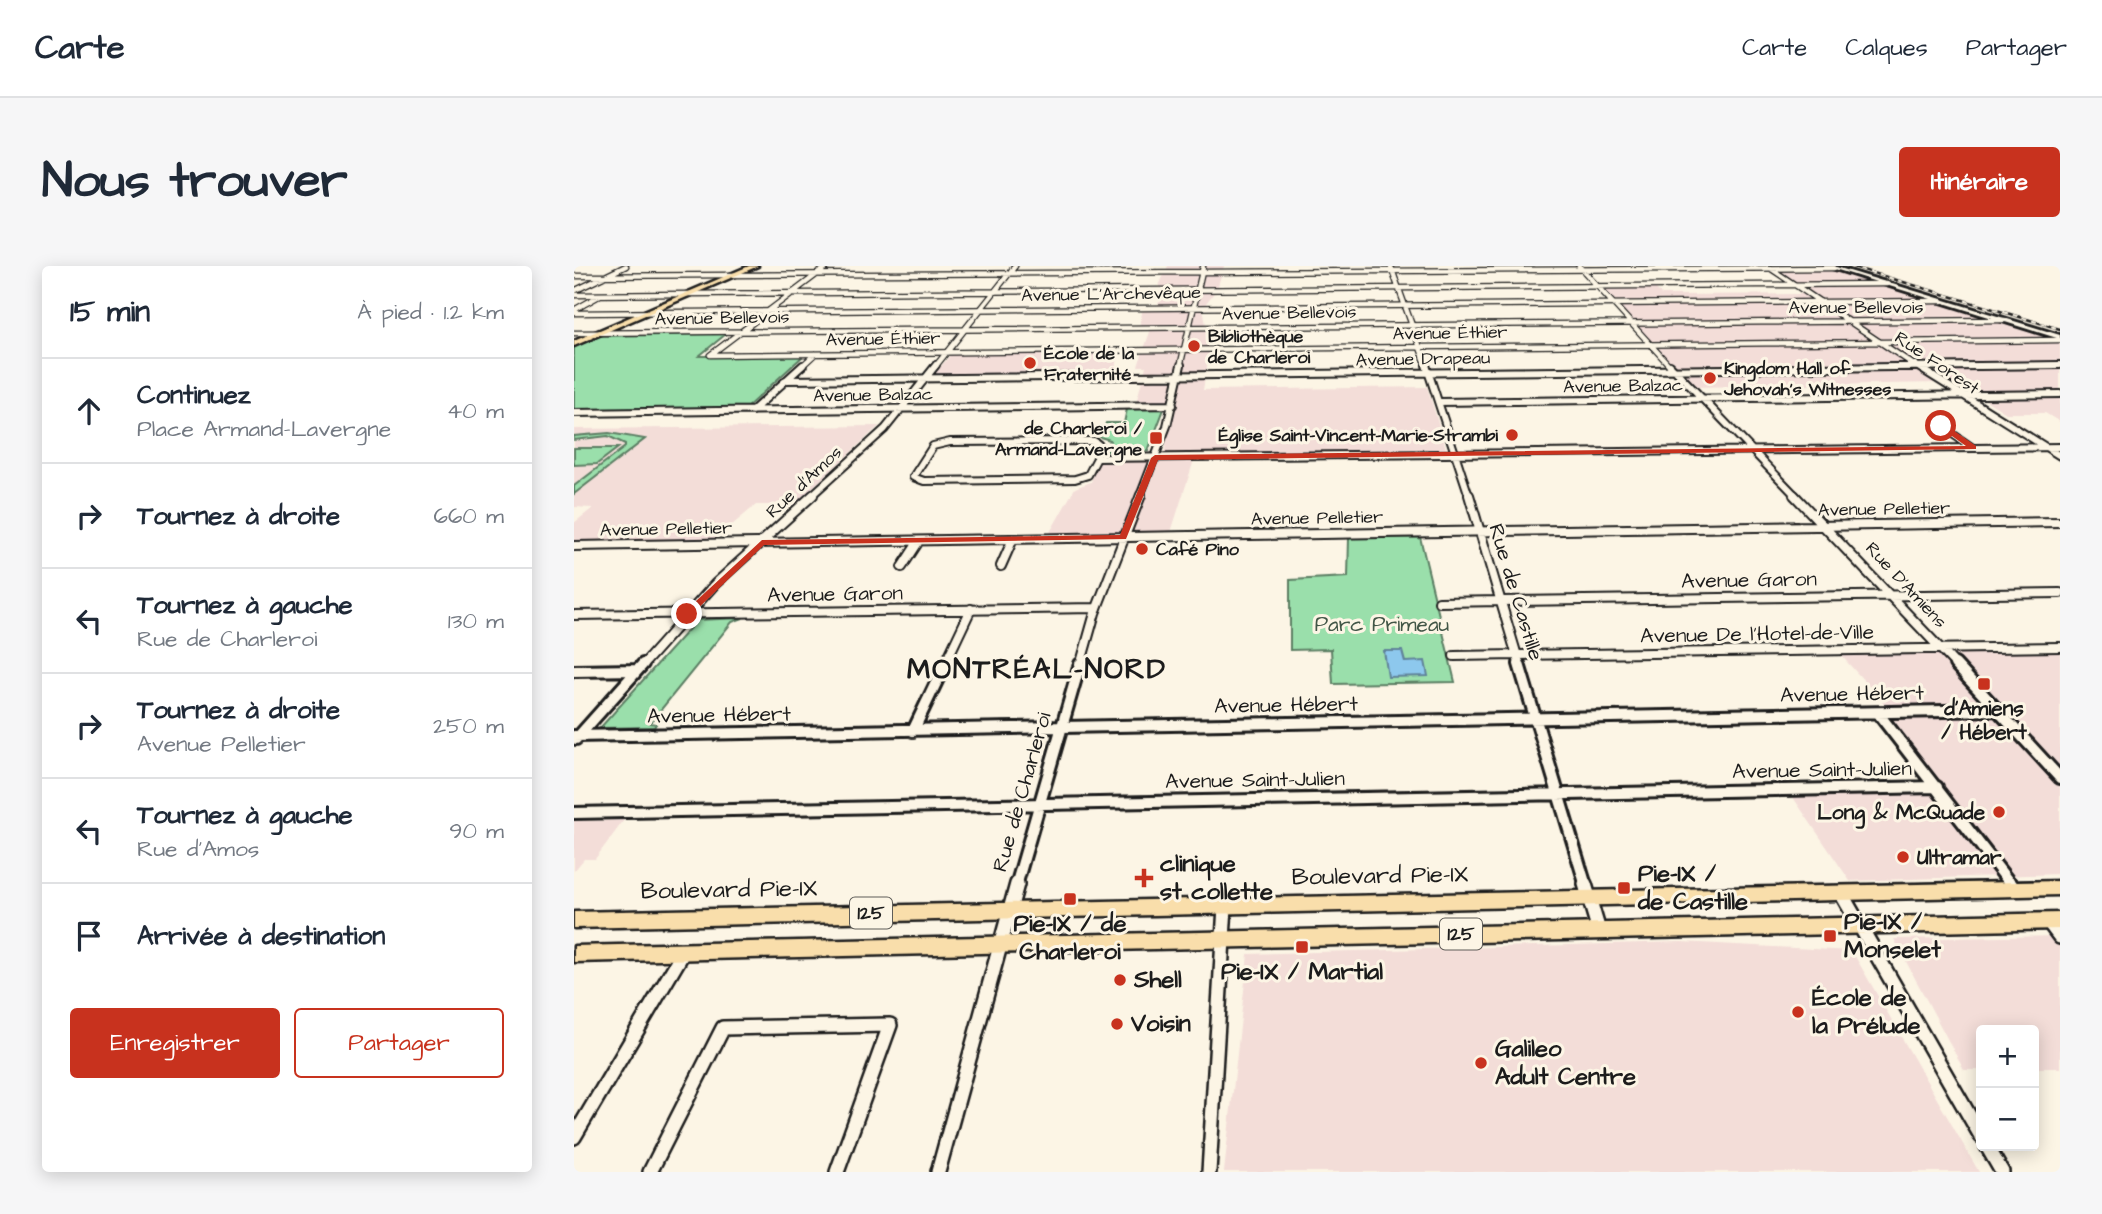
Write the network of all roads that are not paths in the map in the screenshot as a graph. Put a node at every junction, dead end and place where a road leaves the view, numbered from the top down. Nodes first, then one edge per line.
1 (625, 266) edge
2 (744, 266) edge
3 (755, 266) edge
4 (828, 266) edge
5 (1015, 266) edge
6 (1768, 267) edge
7 (1831, 267) edge
8 (1392, 268) edge
9 (1580, 268) edge
10 (1202, 269) edge
11 (1009, 273) junction
12 (816, 274) junction
13 (723, 275) junction
14 (735, 275) junction
15 (574, 276) edge
16 (606, 276) junction
17 (1887, 284) junction
18 (1794, 285) junction
19 (1597, 286) junction
20 (1399, 288) junction
21 (1198, 289) junction
22 (995, 291) junction
23 (574, 293) edge
24 (790, 293) junction
25 (679, 294) junction
26 (691, 294) junction
27 (603, 295) junction
28 (1942, 301) junction
29 (1820, 302) junction
30 (1614, 304) junction
31 (1404, 305) junction
32 (1194, 307) junction
33 (980, 309) junction
34 (574, 311) edge
35 (765, 311) junction
36 (635, 312) junction
37 (648, 312) junction
38 (2005, 320) junction
39 (1850, 321) junction
40 (1632, 323) junction
41 (1412, 326) junction
42 (1189, 328) junction
43 (965, 330) junction
44 (738, 332) junction
45 (586, 333) junction
46 (600, 333) junction
47 (574, 336) edge
48 (2060, 339) edge
49 (1881, 342) junction
50 (574, 344) edge
51 (1651, 344) junction
52 (1419, 347) junction
53 (1185, 350) junction
54 (946, 352) junction
55 (816, 354) junction
56 (2060, 365) edge
57 (1918, 367) junction
58 (1674, 370) junction
59 (1429, 373) junction
60 (1179, 376) junction
61 (926, 379) junction
62 (786, 380) junction
63 (2060, 394) edge
64 (1961, 396) junction
65 (1701, 399) junction
66 (1439, 402) junction
67 (1173, 405) junction
68 (902, 409) junction
69 (752, 411) junction
70 (574, 413) edge
71 (1941, 426) dead end
72 (2045, 447) junction
73 (2060, 447) edge
74 (1974, 448) junction
75 (1753, 451) junction
76 (1456, 454) junction
77 (2060, 456) edge
78 (1097, 458) junction
79 (1155, 458) junction
80 (2060, 522) edge
81 (1826, 526) junction
82 (1478, 532) junction
83 (1123, 537) junction
84 (1013, 539) junction
85 (919, 541) junction
86 (762, 543) junction
87 (574, 546) edge
88 (1001, 566) dead end
89 (902, 567) dead end
90 (2060, 593) edge
91 (1892, 595) junction
92 (1439, 602) dead end
93 (1498, 602) junction
94 (1097, 608) junction
95 (971, 609) junction
96 (687, 614) junction
97 (574, 615) edge
98 (2060, 647) edge
99 (1941, 649) junction
100 (1454, 656) dead end
101 (1515, 656) junction
102 (637, 670) junction
103 (574, 671) edge
104 (1998, 710) junction
105 (1878, 713) junction
106 (1535, 719) junction
107 (1063, 728) junction
108 (913, 731) junction
109 (576, 738) edge
110 (2060, 778) edge
111 (1937, 787) junction
112 (1559, 793) junction
113 (1040, 804) junction
114 (574, 813) edge
115 (2060, 888) edge
116 (2014, 889) junction
117 (1841, 893) junction
118 (1589, 898) junction
119 (1225, 905) junction
120 (1009, 911) junction
121 (574, 920) edge
122 (1860, 925) junction
123 (2056, 927) edge
124 (1599, 931) junction
125 (1223, 939) junction
126 (1002, 944) junction
127 (684, 951) junction
128 (574, 954) edge
129 (1976, 1127) edge
130 (574, 1137) edge
131 (1990, 1151) edge
132 (650, 1172) edge
133 (837, 1172) edge
134 (938, 1172) edge
135 (1209, 1172) edge
136 (2002, 1172) edge

1 - 16 street
2 - 13 main road
3 - 14 main road
4 - 12 street
5 - 11 street, Rue d'Amos
6 - 7 street
6 - 9 street
6 - 18 street, Rue Forest
7 - 17 street
8 - 9 street
8 - 10 street
8 - 20 street, Rue de Castille
9 - 19 street, Rue D'Amiens
10 - 11 street
10 - 21 street, Rue de Charleroi
11 - 12 street
11 - 22 street, Rue d'Amos
12 - 14 street
12 - 24 street
13 - 14 street
13 - 16 street
13 - 25 main road
14 - 26 main road
15 - 16 street
16 - 23 street
17 - 18 street
17 - 28 street
18 - 19 street
18 - 29 street, Rue Forest
19 - 20 street
19 - 30 street, Rue D'Amiens
20 - 21 street
20 - 31 street, Rue de Castille
21 - 22 street
21 - 32 street, Rue de Charleroi
22 - 24 street
22 - 33 street, Rue d'Amos
23 - 27 street
24 - 26 street
24 - 35 street
25 - 26 street
25 - 27 street
25 - 36 main road
26 - 37 main road
27 - 34 street
28 - 29 street, Avenue L'Archevêque
28 - 38 street
29 - 30 street, Avenue L'Archevêque
29 - 39 street, Rue Forest
30 - 31 street, Avenue L'Archevêque
30 - 40 street, Rue D'Amiens
31 - 32 street, Avenue L'Archevêque
31 - 41 street, Rue de Castille
32 - 33 street, Avenue L'Archevêque
32 - 42 street, Rue de Charleroi
33 - 35 street, Avenue L'Archevêque
33 - 43 street, Rue d'Amos
34 - 36 street, Avenue L'Archevêque
35 - 37 street, Avenue L'Archevêque
35 - 44 street
36 - 37 street, Avenue L'Archevêque
36 - 45 main road
37 - 46 main road
38 - 39 street, Avenue Bellevois
38 - 48 street
39 - 40 street, Avenue Bellevois
39 - 49 street, Rue Forest
40 - 41 street, Avenue Bellevois
40 - 51 street, Rue D'Amiens
41 - 42 street, Avenue Bellevois
41 - 52 street, Rue de Castille
42 - 43 street, Avenue Bellevois
42 - 53 street, Rue de Charleroi
43 - 44 street, Avenue Bellevois
43 - 54 street, Rue d'Amos
44 - 46 street, Avenue Bellevois
44 - 55 street, Avenue Éthier
45 - 46 street, Avenue Bellevois
45 - 47 main road
46 - 50 main road
48 - 49 street, Avenue Éthier
49 - 51 street, Avenue Éthier
49 - 57 street, Rue Forest
51 - 52 street, Avenue Éthier
51 - 58 street, Rue D'Amiens
52 - 53 street, Avenue Éthier
52 - 59 street, Rue de Castille
53 - 54 street, Avenue Éthier
53 - 60 street, Rue de Charleroi
54 - 55 street, Avenue Éthier
54 - 61 street, Rue d'Amos
55 - 62 street
56 - 57 street, Avenue Drapeau
57 - 58 street, Avenue Drapeau
57 - 64 street, Rue Forest
58 - 59 street, Avenue Drapeau
58 - 65 street, Rue D'Amiens
59 - 60 street, Avenue Drapeau
59 - 66 street, Rue de Castille
60 - 61 street, Avenue Drapeau
60 - 67 street, Rue de Charleroi
61 - 62 street, Avenue Drapeau
61 - 68 street, Rue d'Amos
62 - 69 street
63 - 64 street, Avenue Balzac
64 - 65 street, Avenue Balzac
64 - 72 street, Rue Forest
65 - 66 street, Avenue Balzac
65 - 75 street, Rue D'Amiens
66 - 76 street, Rue de Castille
67 - 68 street, Avenue Balzac
67 - 79 street, Rue de Charleroi
68 - 69 street, Avenue Balzac
68 - 86 street, Rue d'Amos
69 - 70 street, Avenue Balzac
71 - 74 street
72 - 73 street
72 - 74 street
72 - 77 street, Rue Forest
74 - 75 street
75 - 76 street
75 - 81 street, Rue D'Amiens
76 - 79 street
76 - 82 street, Rue de Castille
78 - 78 street
78 - 79 street
79 - 83 street, Rue de Charleroi
80 - 81 street, Avenue Pelletier
81 - 82 street, Avenue Pelletier
81 - 91 street, Rue D'Amiens
82 - 83 street, Avenue Pelletier
82 - 93 street, Rue de Castille
83 - 84 street, Avenue Pelletier
83 - 94 street, Rue de Charleroi
84 - 85 street, Avenue Pelletier
84 - 88 street
85 - 86 street, Avenue Pelletier
85 - 89 street
86 - 87 street, Avenue Pelletier
86 - 96 street, Rue d'Amos
90 - 91 street, Avenue Garon
91 - 93 street, Avenue Garon
91 - 99 street, Rue D'Amiens
92 - 93 street, Avenue Garon
93 - 101 street, Rue de Castille
94 - 95 street, Avenue Garon
94 - 107 street, Rue de Charleroi
95 - 96 street, Avenue Garon
95 - 108 street
96 - 97 street, Avenue Garon
96 - 102 street, Rue d'Amos
98 - 99 street, Avenue De l'Hotel-de-Ville
99 - 101 street, Avenue De l'Hotel-de-Ville
99 - 104 street, Rue D'Amiens
100 - 101 street, Avenue De l'Hotel-de-Ville
101 - 106 street, Rue de Castille
102 - 103 street
102 - 109 street, Rue d'Amos
104 - 105 street, Avenue Hébert
104 - 110 street, Rue D'Amiens
105 - 106 street, Avenue Hébert
105 - 111 street
106 - 107 street, Avenue Hébert
106 - 112 street, Rue de Castille
107 - 108 street, Avenue Hébert
107 - 113 street, Rue de Charleroi
108 - 109 street, Avenue Hébert
111 - 112 street, Avenue Saint-Julien
111 - 116 street
112 - 113 street, Avenue Saint-Julien
112 - 118 street, Rue de Castille
113 - 114 street, Avenue Saint-Julien
113 - 120 street, Rue de Charleroi
115 - 116 main road, Boulevard Pie-IX / 125
116 - 117 main road, Boulevard Pie-IX / 125
117 - 118 main road, Boulevard Pie-IX / 125
117 - 122 street
118 - 119 main road, Boulevard Pie-IX / 125
118 - 124 street, Rue de Castille
119 - 120 main road, Boulevard Pie-IX / 125
119 - 125 street
120 - 121 main road, Boulevard Pie-IX / 125
120 - 126 street, Rue de Charleroi
122 - 123 main road, 125
122 - 124 main road, 125
122 - 129 street
124 - 125 main road, 125
125 - 126 main road, 125
125 - 135 street
126 - 127 main road, 125
126 - 134 street, Rue de Charleroi
127 - 128 main road, 125
127 - 130 street
131 - 136 street
132 - 133 street

